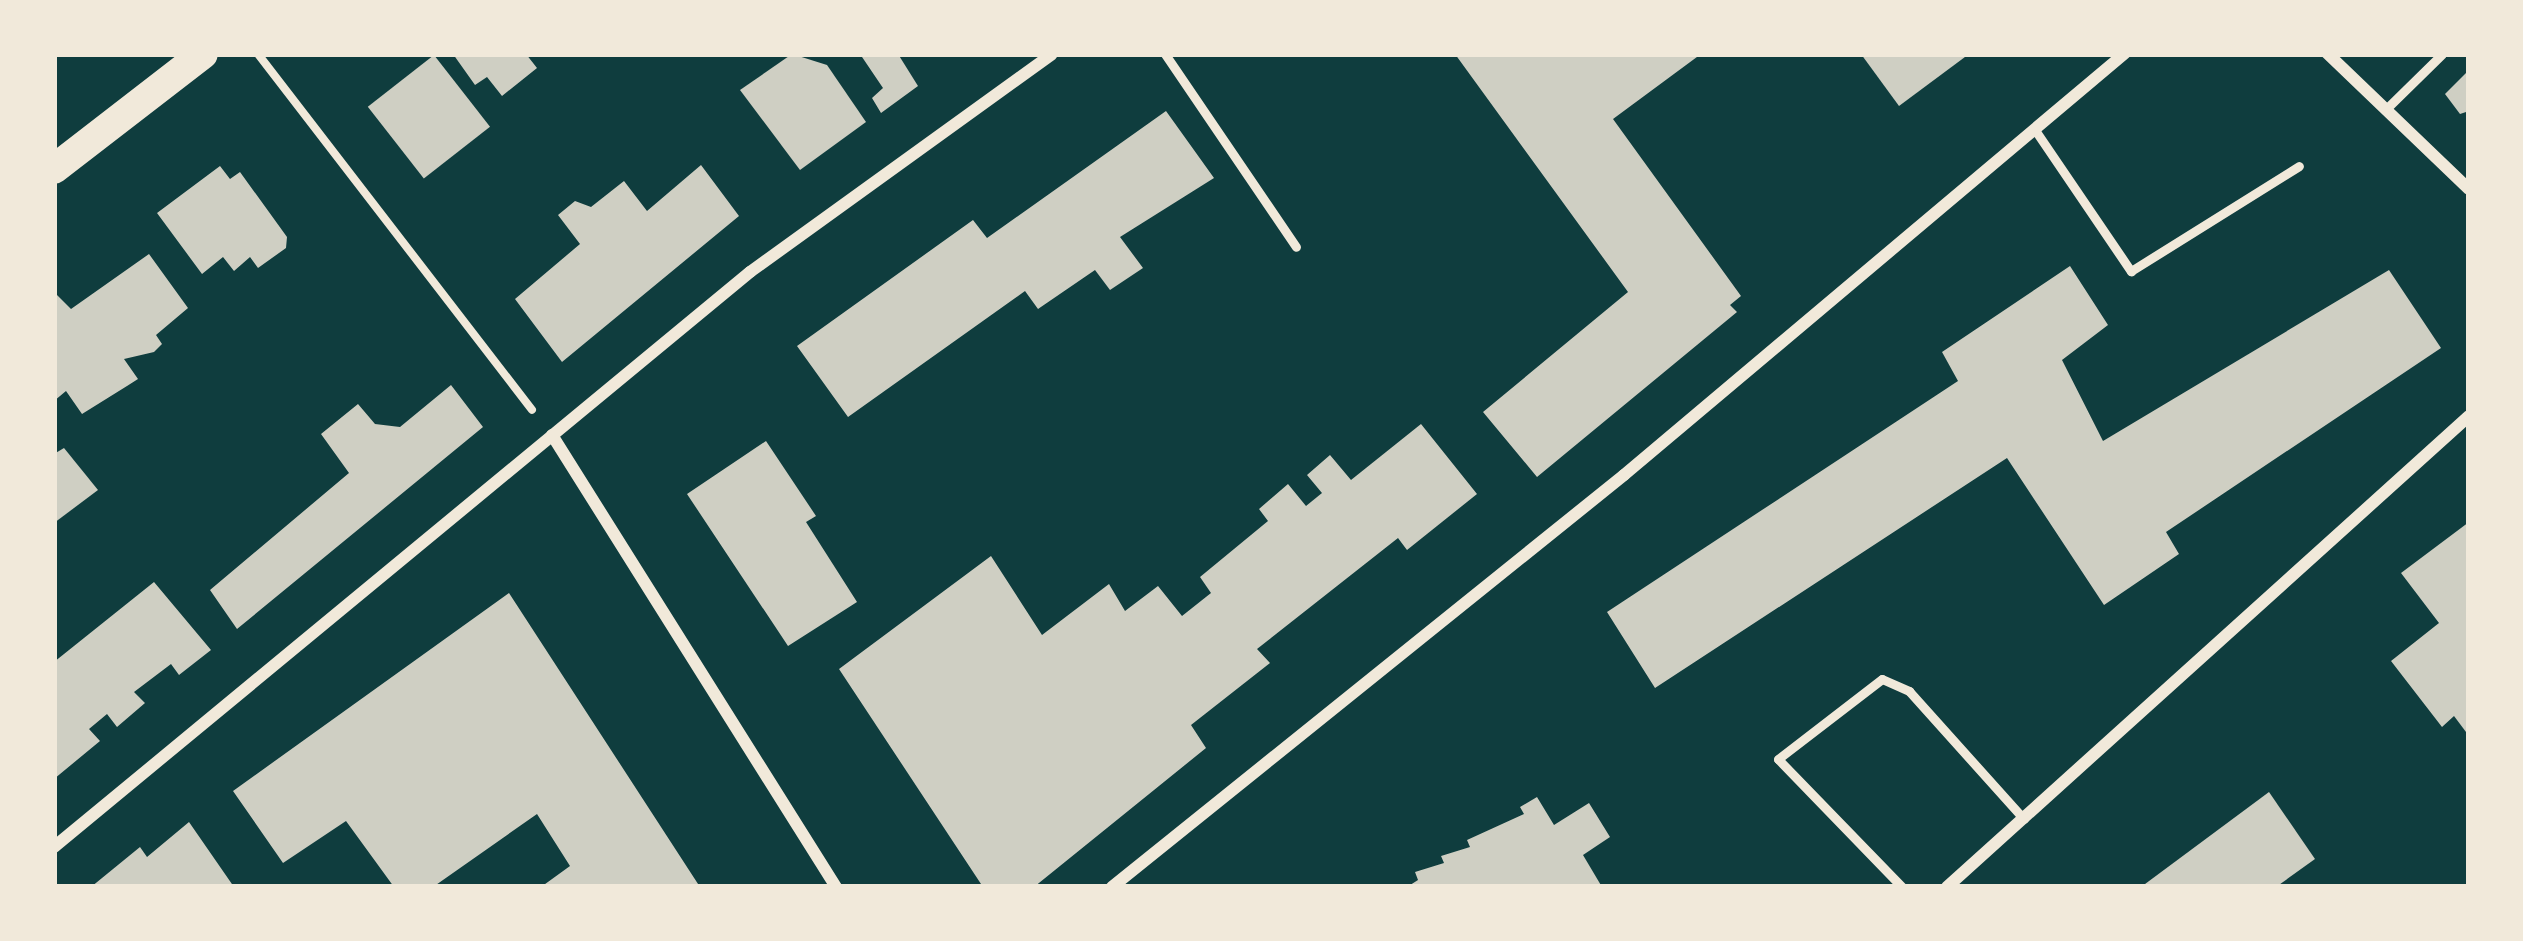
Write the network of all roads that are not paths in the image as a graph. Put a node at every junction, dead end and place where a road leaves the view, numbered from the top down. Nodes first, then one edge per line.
1 (203, 54) edge
2 (1052, 54) edge
3 (1165, 54) edge
4 (2124, 54) edge
5 (2329, 54) edge
6 (2442, 54) edge
7 (2385, 110) junction
8 (2035, 130) junction
9 (2299, 166) dead end
10 (54, 169) edge
11 (2469, 189) edge
12 (1296, 247) dead end
13 (2469, 416) edge
14 (551, 435) junction
15 (2024, 818) junction
16 (54, 848) edge
17 (836, 887) edge
18 (1112, 887) edge
19 (1902, 887) edge
20 (1947, 887) edge

1 - 10 main road
2 - 14 street
3 - 12 lane
4 - 8 street
5 - 7 street
6 - 7 lane
7 - 11 street
8 - 9 lane
8 - 18 street
13 - 15 street
14 - 16 street
14 - 17 street
15 - 19 lane
15 - 20 street

